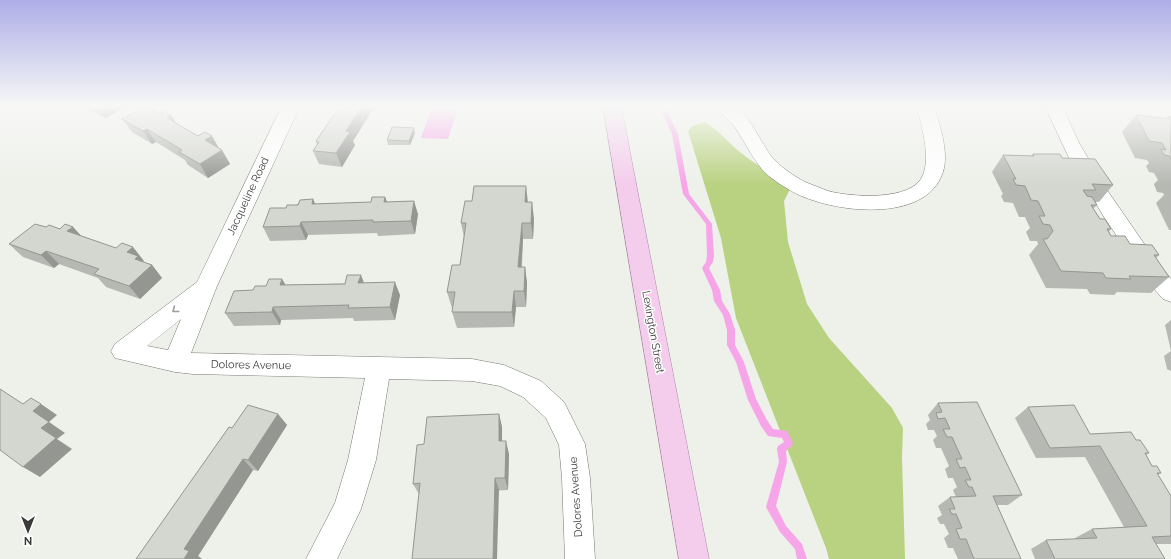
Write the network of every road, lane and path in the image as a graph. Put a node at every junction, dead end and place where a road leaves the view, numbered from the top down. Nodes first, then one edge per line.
1 (279, 132) edge
2 (617, 132) edge
3 (747, 132) edge
4 (930, 132) edge
5 (1065, 132) edge
6 (206, 286) junction
7 (1171, 293) edge
8 (123, 351) joint
9 (175, 362) junction
10 (380, 368) junction
11 (321, 559) edge
12 (580, 559) edge
13 (694, 559) edge

1 - 6 street, Jacqueline Road
2 - 13 main road, Lexington Street
3 - 4 street
5 - 7 street
6 -> 8 street, Jacqueline Road
6 - 9 street, Jacqueline Road
8 - 9 street, Dolores Avenue
9 - 10 street, Dolores Avenue
10 - 11 street
10 - 12 street, Dolores Avenue

